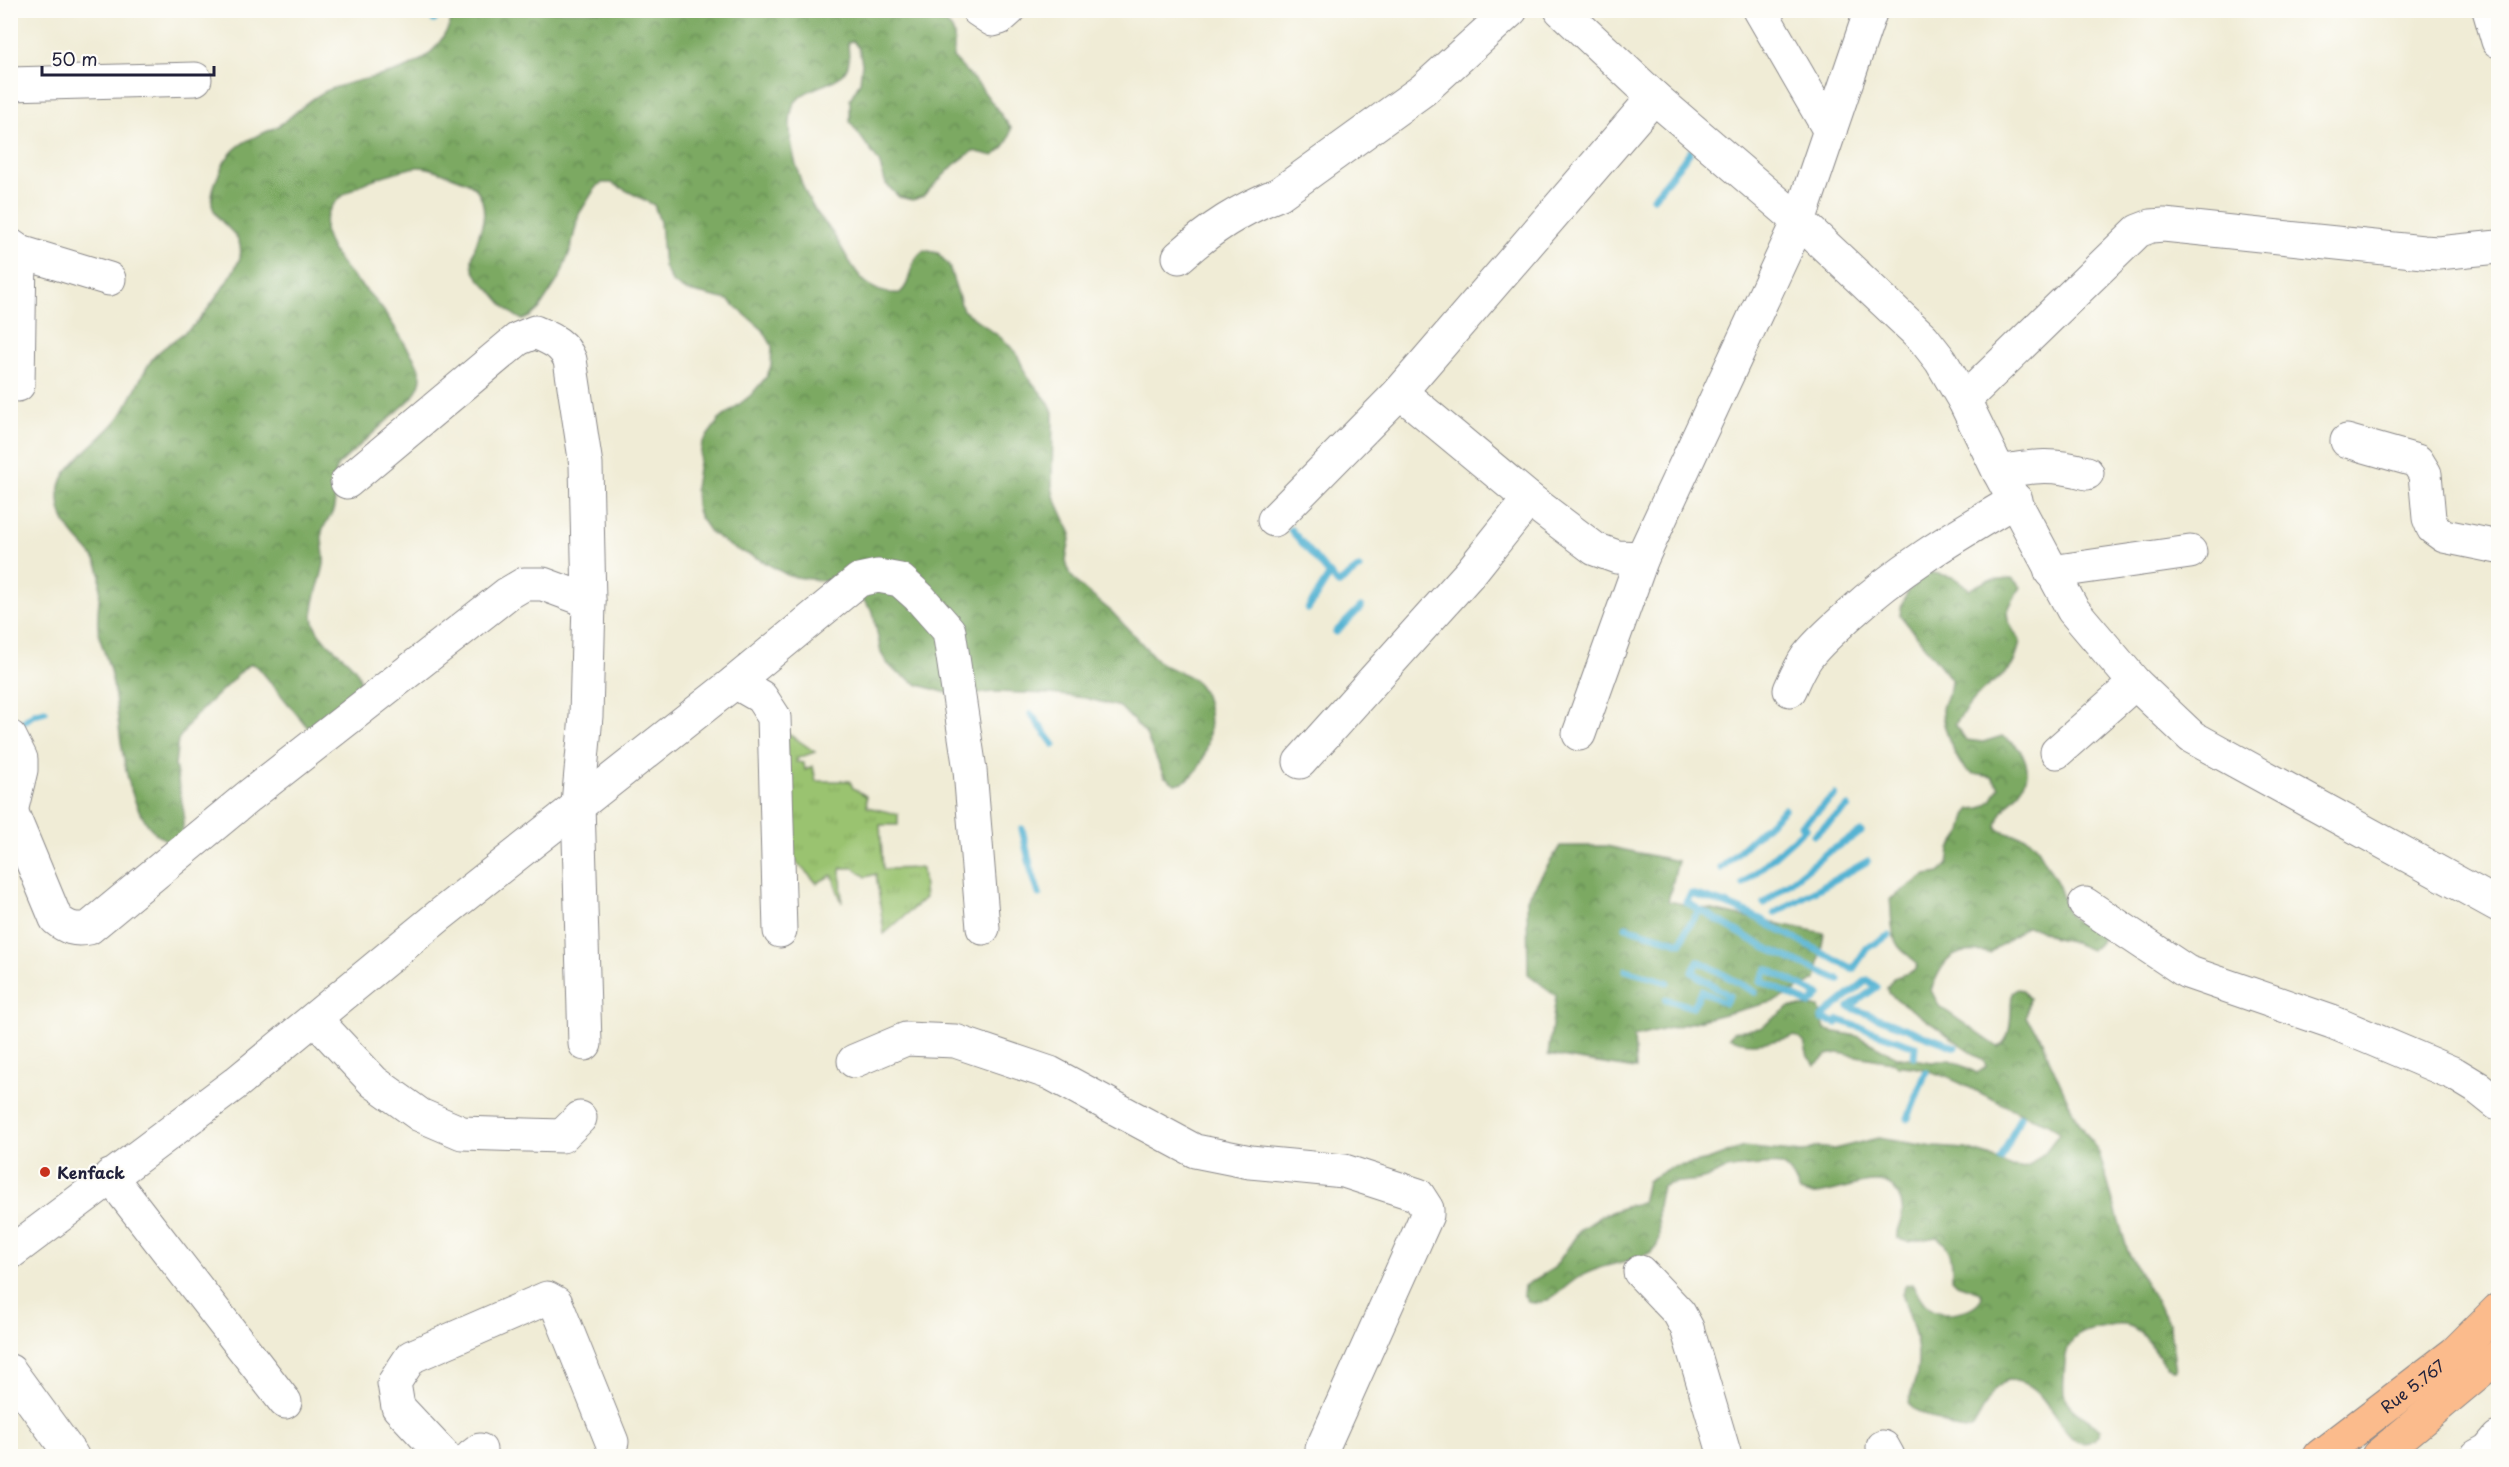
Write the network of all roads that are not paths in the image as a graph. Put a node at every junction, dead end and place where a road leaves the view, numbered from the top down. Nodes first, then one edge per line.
1 (978, 10) edge
2 (1009, 10) edge
3 (1510, 10) edge
4 (1562, 10) edge
5 (1760, 10) edge
6 (1871, 10) edge
7 (2489, 10) edge
8 (2499, 41) edge
9 (195, 79) dead end
10 (10, 84) edge
11 (1654, 97) junction
12 (1830, 130) junction
13 (1799, 222) junction
14 (2499, 247) edge
15 (15, 248) edge
16 (1179, 257) dead end
17 (109, 279) dead end
18 (18, 385) dead end
19 (1400, 392) junction
20 (1964, 400) junction
21 (2347, 441) dead end
22 (1999, 472) junction
23 (2087, 473) dead end
24 (347, 482) dead end
25 (1529, 499) junction
26 (2016, 500) junction
27 (1274, 520) dead end
28 (2499, 547) edge
29 (2190, 552) dead end
30 (1641, 558) junction
31 (2051, 572) junction
32 (589, 601) junction
33 (735, 682) junction
34 (2135, 683) junction
35 (1790, 690) dead end
36 (1579, 734) dead end
37 (10, 736) edge
38 (2057, 752) dead end
39 (1300, 762) dead end
40 (578, 804) junction
41 (11, 815) edge
42 (2085, 904) dead end
43 (2499, 905) edge
44 (983, 928) dead end
45 (780, 931) dead end
46 (315, 1019) junction
47 (585, 1044) dead end
48 (854, 1061) dead end
49 (2499, 1104) edge
50 (580, 1118) dead end
51 (110, 1176) junction
52 (10, 1253) edge
53 (1640, 1272) dead end
54 (2499, 1310) edge
55 (2499, 1356) edge
56 (10, 1371) edge
57 (285, 1402) dead end
58 (2499, 1438) edge
59 (612, 1442) dead end
60 (72, 1456) edge
61 (444, 1456) edge
62 (1322, 1456) edge
63 (1725, 1456) edge
64 (2320, 1456) edge
65 (2378, 1456) edge
66 (2477, 1456) edge

1 - 2 street
3 - 16 street
4 - 11 street
5 - 12 street
6 - 12 street
7 - 8 street
9 - 10 street
11 - 13 street
11 - 19 street
12 - 13 street
13 - 20 street
13 - 30 street
14 - 20 street
15 - 17 street
15 - 18 street
19 - 25 street
19 - 27 street
20 - 22 street
21 - 28 street
22 - 23 street
22 - 26 street
24 - 32 street
25 - 30 street
25 - 39 street
26 - 31 street
26 - 35 street
29 - 31 street
30 - 36 street
31 - 34 street
32 - 40 street
32 - 41 street
33 - 40 street
33 - 44 street
33 - 45 street
34 - 38 street
34 - 43 street
37 - 41 street
40 - 46 street
40 - 47 street
42 - 49 street
46 - 50 street
46 - 51 street
48 - 62 street
51 - 52 street
51 - 57 street
53 - 63 street
54 - 64 highway, Rue 5.767
55 - 65 highway
56 - 60 street
58 - 66 street
59 - 61 street

